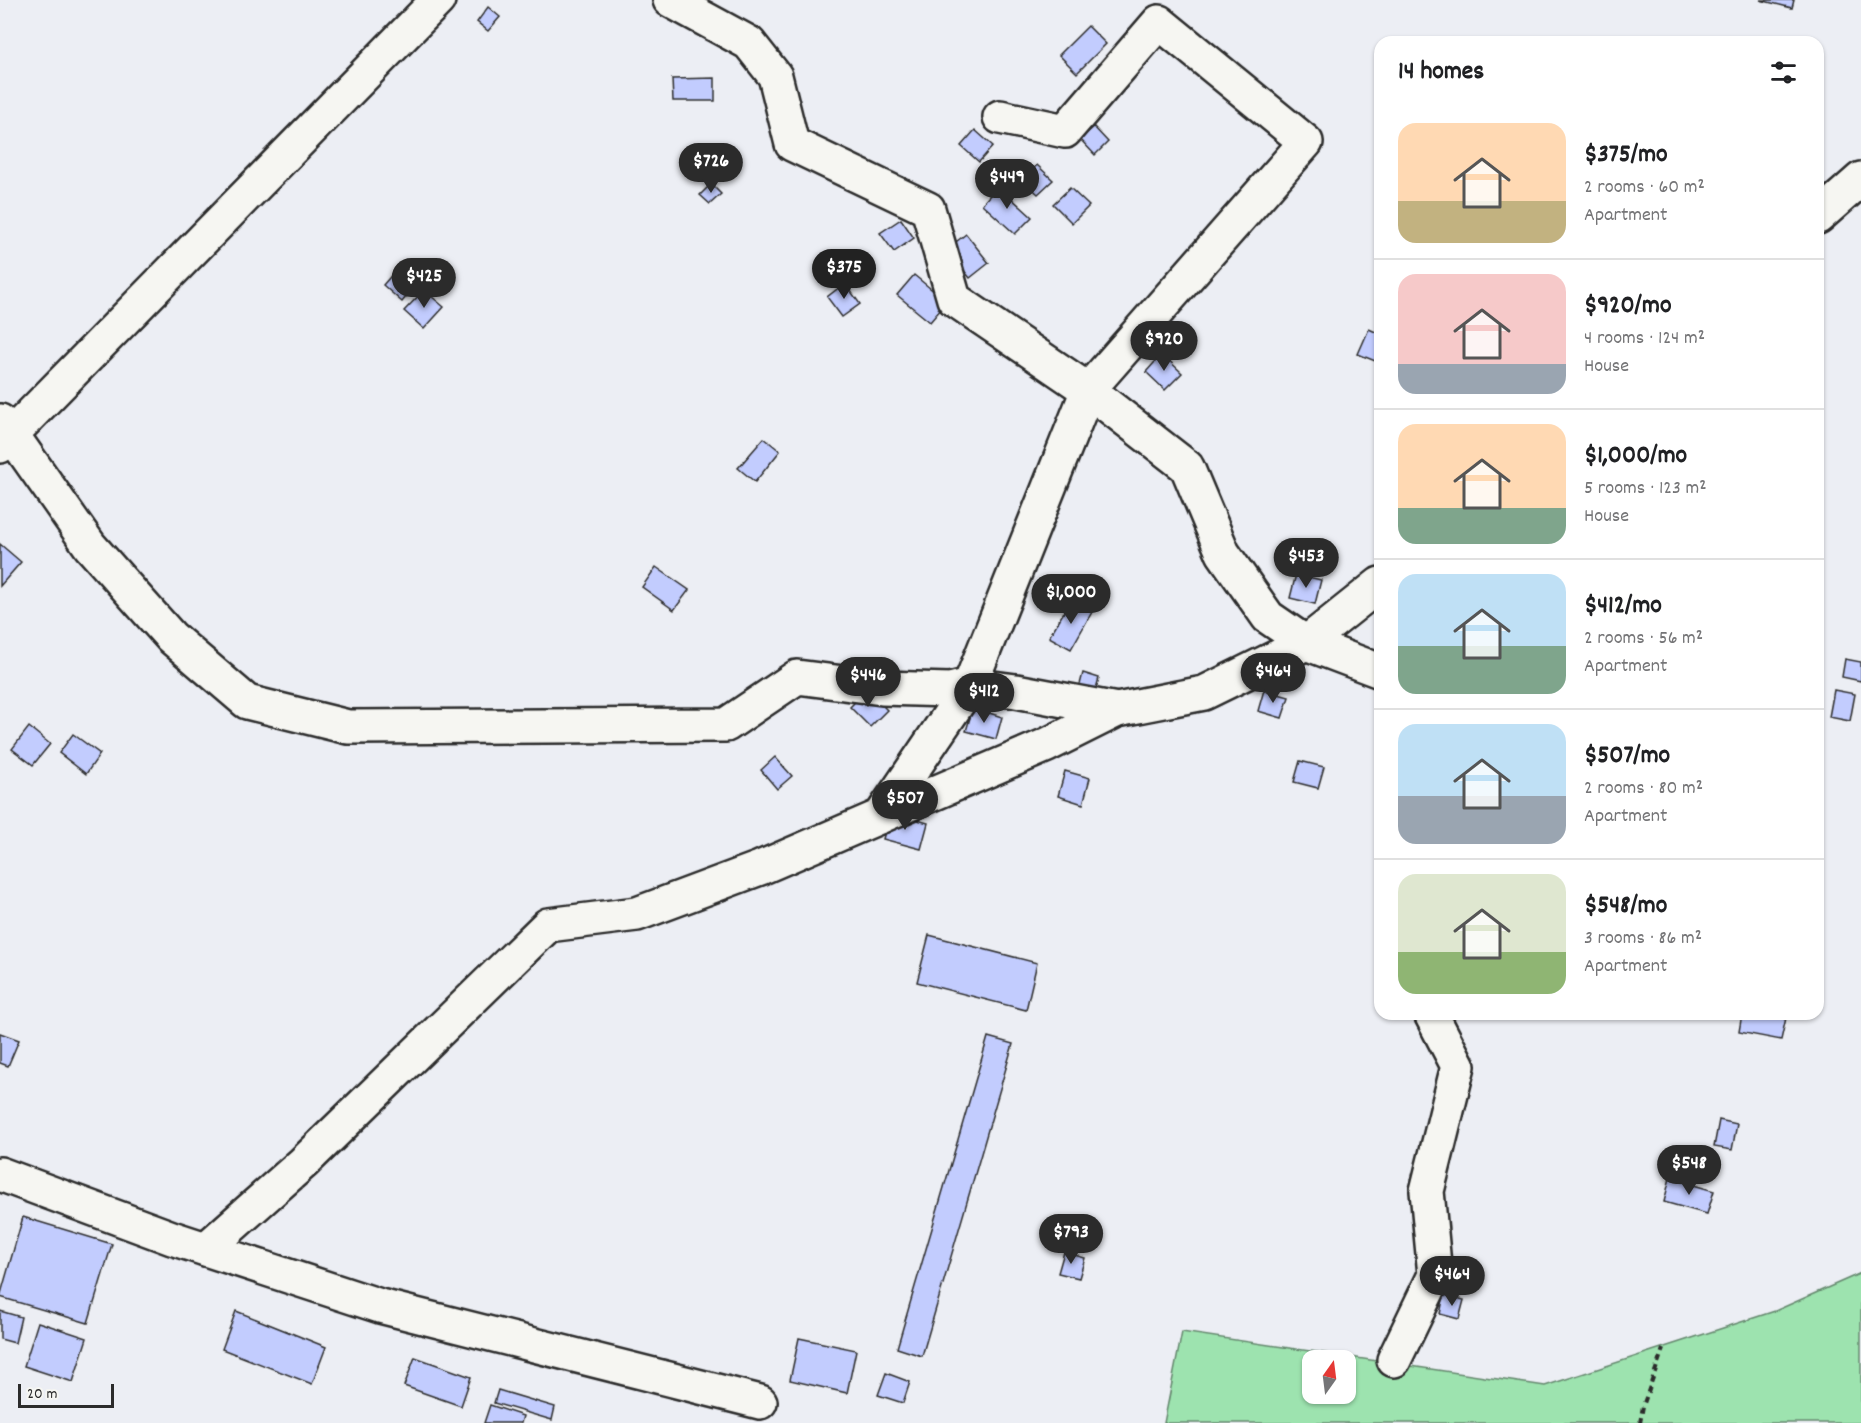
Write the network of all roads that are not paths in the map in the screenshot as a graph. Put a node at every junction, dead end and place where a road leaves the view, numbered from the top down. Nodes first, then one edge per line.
1 (438, 0) edge
2 (670, 0) edge
3 (1000, 117) dead end
4 (1861, 179) edge
5 (1824, 212) edge
6 (1088, 390) junction
7 (4, 434) edge
8 (1374, 589) edge
9 (1306, 643) junction
10 (1374, 668) edge
11 (970, 685) junction
12 (1117, 710) junction
13 (881, 816) junction
14 (1434, 1020) edge
15 (0, 1174) edge
16 (206, 1249) junction
17 (1394, 1360) dead end
18 (760, 1402) dead end

1 - 7 street
2 - 6 street
3 - 6 street
4 - 5 street
6 - 9 street
6 - 11 street
7 - 11 street
8 - 9 street
9 - 10 street
9 - 12 street
11 - 12 street
11 - 13 street
12 - 13 street
13 - 16 street
14 - 17 street
15 - 16 street
16 - 18 street

